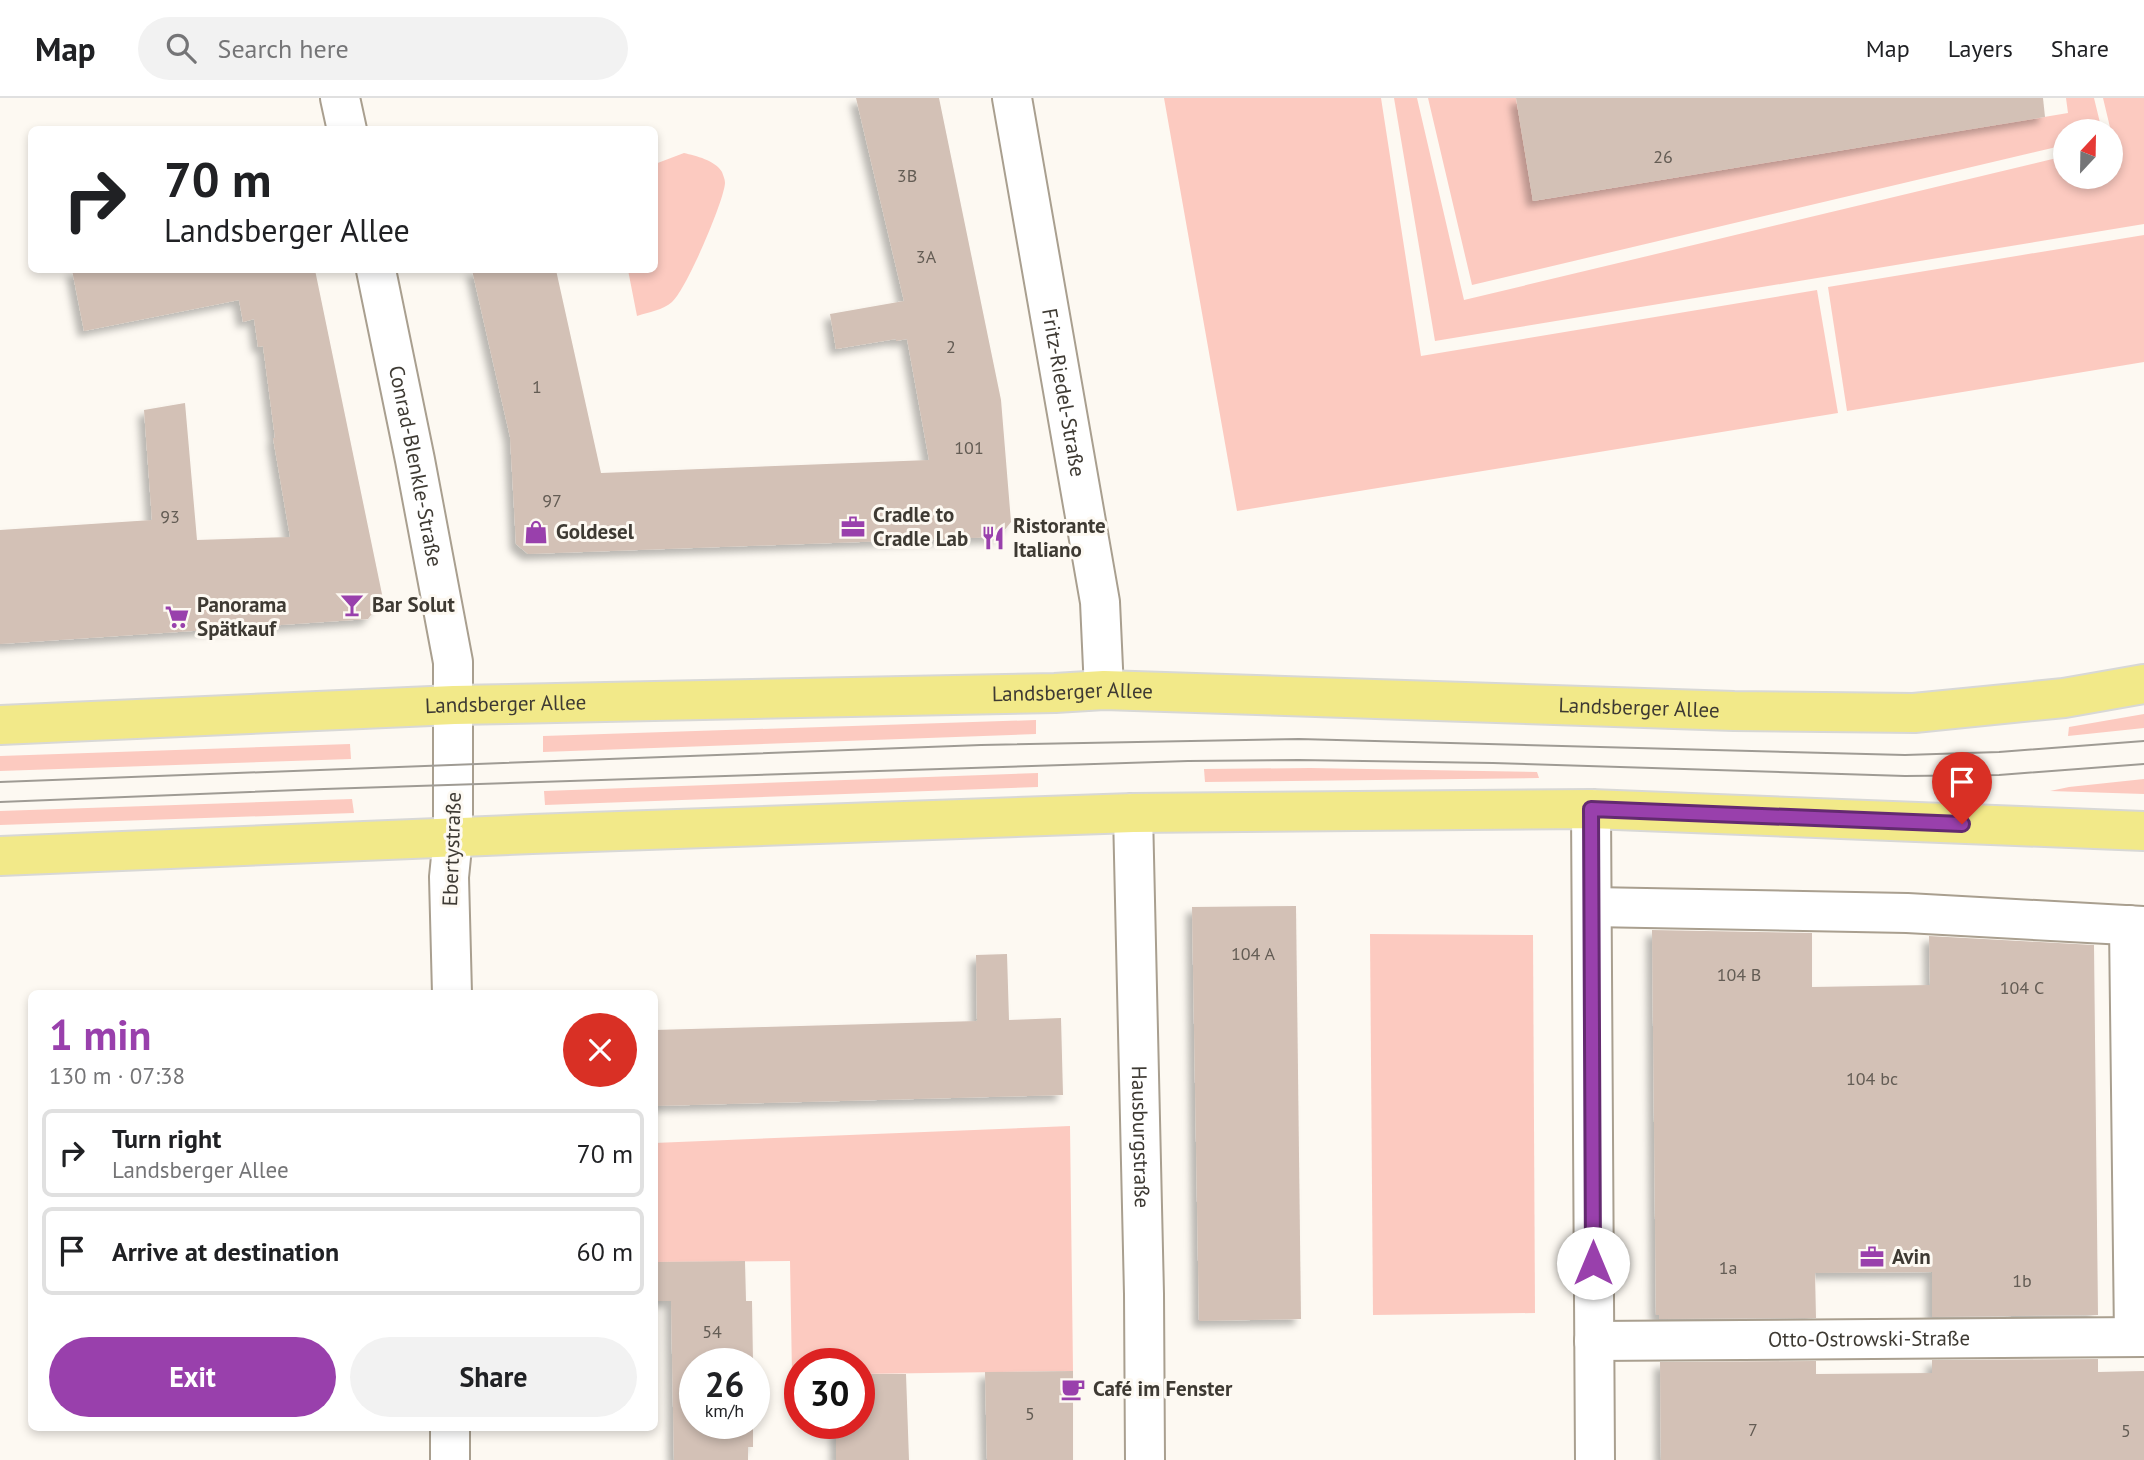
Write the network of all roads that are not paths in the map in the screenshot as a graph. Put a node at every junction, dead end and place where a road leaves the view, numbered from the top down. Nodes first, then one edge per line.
1 (340, 98) edge
2 (1012, 98) edge
3 (346, 126) edge
4 (377, 273) edge
5 (2144, 684) edge
6 (1104, 690) junction
7 (454, 705) junction
8 (0, 725) edge
9 (1591, 809) junction
10 (1133, 813) junction
11 (2144, 831) edge
12 (453, 837) junction
13 (0, 856) edge
14 (1592, 907) junction
15 (2136, 926) edge
16 (452, 990) edge
17 (2139, 1337) edge
18 (1594, 1341) junction
19 (450, 1431) edge
20 (450, 1460) edge
21 (1145, 1460) edge
22 (1595, 1460) edge

1 - 3 street
2 - 6 street, Fritz-Riedel-Straße
4 - 7 street, Conrad-Blenkle-Straße
5 - 6 main road, Landsberger Allee
6 - 7 main road, Landsberger Allee
7 - 8 main road, Landsberger Allee
7 - 12 street, Ebertystraße
9 - 10 main road
9 - 11 main road
9 - 14 street
10 - 12 main road
10 - 21 street, Hausburgstraße
12 - 13 main road
12 - 16 street, Ebertystraße
14 - 15 street
14 - 18 street
15 - 17 street
17 - 18 street, Otto-Ostrowski-Straße
18 - 22 street
19 - 20 street

